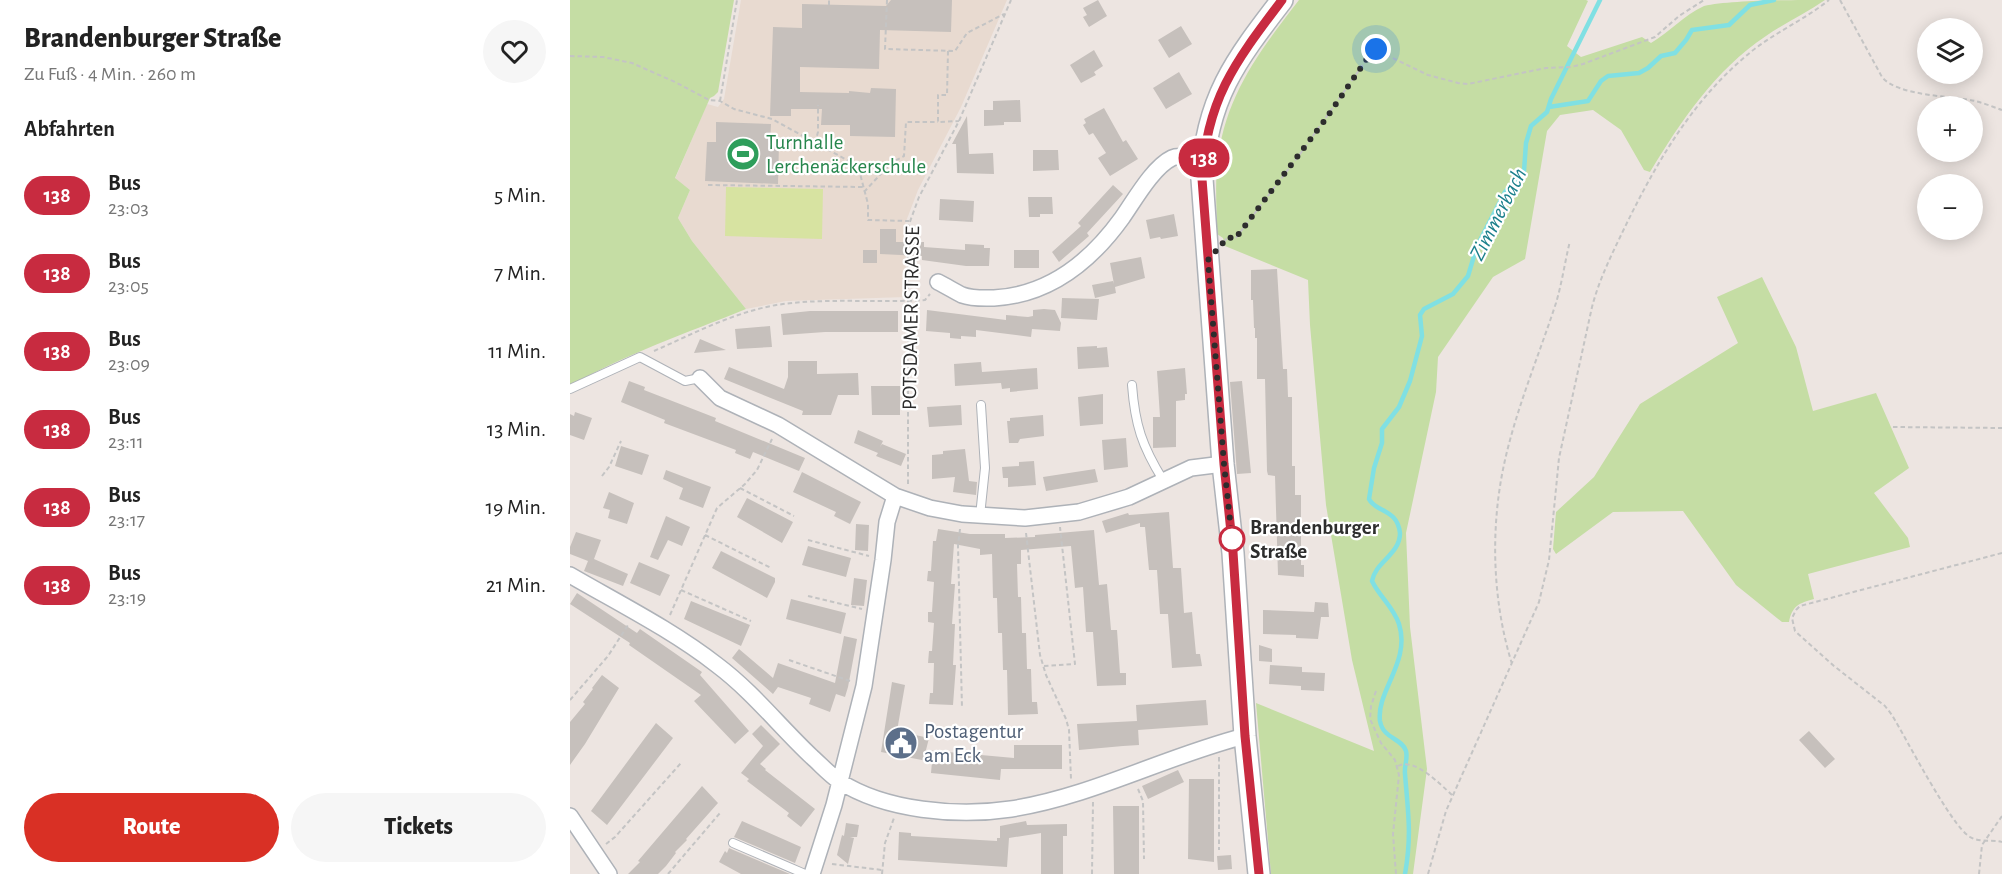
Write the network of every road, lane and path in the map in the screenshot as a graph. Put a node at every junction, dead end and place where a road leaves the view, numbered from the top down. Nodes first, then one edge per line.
1 (737, 0) edge
2 (829, 0) edge
3 (886, 0) edge
4 (1011, 0) edge
5 (1282, 0) edge
6 (1704, 0) edge
7 (1829, 0) edge
8 (1840, 0) edge
9 (829, 5) dead end
10 (1004, 14) junction
11 (948, 51) junction
12 (570, 56) edge
13 (720, 101) junction
14 (818, 105) dead end
15 (2002, 110) edge
16 (959, 121) junction
17 (938, 122) junction
18 (815, 143) junction
19 (1203, 160) junction
20 (708, 185) dead end
21 (863, 187) junction
22 (864, 192) junction
23 (910, 221) junction
24 (1570, 241) dead end
25 (1208, 260) junction
26 (938, 282) dead end
27 (909, 300) junction
28 (921, 301) dead end
29 (640, 357) junction
30 (700, 378) joint
31 (1132, 385) dead end
32 (570, 389) edge
33 (981, 405) dead end
34 (778, 425) junction
35 (1893, 427) dead end
36 (2002, 428) edge
37 (621, 441) dead end
38 (1224, 464) junction
39 (602, 476) dead end
40 (908, 479) dead end
41 (1163, 480) junction
42 (740, 488) junction
43 (895, 496) junction
44 (962, 514) junction
45 (794, 516) dead end
46 (980, 516) junction
47 (1058, 516) junction
48 (1025, 518) junction
49 (705, 535) junction
50 (808, 540) dead end
51 (2002, 553) edge
52 (883, 560) junction
53 (771, 568) dead end
54 (570, 575) edge
55 (681, 590) junction
56 (808, 596) dead end
57 (876, 612) junction
58 (636, 613) junction
59 (751, 621) dead end
60 (664, 629) junction
61 (789, 660) dead end
62 (1512, 663) junction
63 (1043, 666) junction
64 (864, 686) junction
65 (1376, 691) dead end
66 (570, 700) edge
67 (962, 708) dead end
68 (1245, 736) junction
69 (1219, 743) junction
70 (681, 763) dead end
71 (1398, 766) junction
72 (1131, 776) junction
73 (840, 781) junction
74 (1093, 789) junction
75 (1452, 795) junction
76 (1070, 796) junction
77 (897, 804) junction
78 (720, 813) dead end
79 (570, 816) edge
80 (2002, 816) edge
81 (1983, 841) junction
82 (732, 843) dead end
83 (2002, 843) edge
84 (1219, 850) dead end
85 (595, 853) junction
86 (1144, 859) dead end
87 (814, 867) edge
88 (882, 872) edge
89 (609, 874) edge
90 (668, 874) edge
91 (805, 874) edge
92 (1092, 874) edge
93 (1259, 874) edge
94 (1396, 874) edge
95 (1428, 874) edge
96 (1978, 874) edge

1 - 13 path
2 - 9 path
3 - 11 path
4 - 10 path, POTSDAMER STRASSE
5 - 19 street
6 - 25 path
7 - 62 path
8 - 15 path
10 - 11 path
10 - 16 path, POTSDAMER STRASSE
11 - 17 path
12 - 13 path
13 - 18 path
14 - 18 path
16 - 17 path
16 - 23 path, POTSDAMER STRASSE
17 - 22 path
18 - 21 path
19 - 25 street
19 - 26 street
20 - 21 path
21 - 22 path
22 - 23 path
23 - 27 path, POTSDAMER STRASSE
24 - 62 path
25 - 38 street
27 - 28 path
27 - 29 path
27 - 40 path, POTSDAMER STRASSE
29 - 30 lane
29 - 32 lane
30 - 34 street
31 - 41 lane
33 - 46 lane
34 - 42 path
34 - 43 street
35 - 36 path
37 - 39 path
38 - 41 street
38 - 68 street
41 - 47 street
42 - 45 path
42 - 49 path
43 - 44 street
43 - 52 street
44 - 46 street
44 - 67 path
46 - 48 street
47 - 48 street
47 - 63 path
48 - 63 path
49 - 53 path
49 - 55 path
50 - 52 path
51 - 81 path
52 - 57 street
54 - 58 street
55 - 59 path
55 - 60 path
56 - 57 path
57 - 64 street
58 - 60 street
58 - 66 path
60 - 73 street
61 - 64 path
62 - 75 path
63 - 76 path
64 - 73 street
65 - 71 path
68 - 69 street
68 - 93 street
69 - 72 street
69 - 84 path
70 - 85 path
71 - 75 path
71 - 94 path
72 - 74 street
72 - 86 path
73 - 77 street
73 - 87 street
74 - 76 street
74 - 92 path
75 - 95 path
76 - 77 street
77 - 88 path
78 - 90 path
79 - 85 street
80 - 81 path
81 - 83 path
81 - 96 path
82 - 91 lane
85 - 89 street
87 - 88 path

